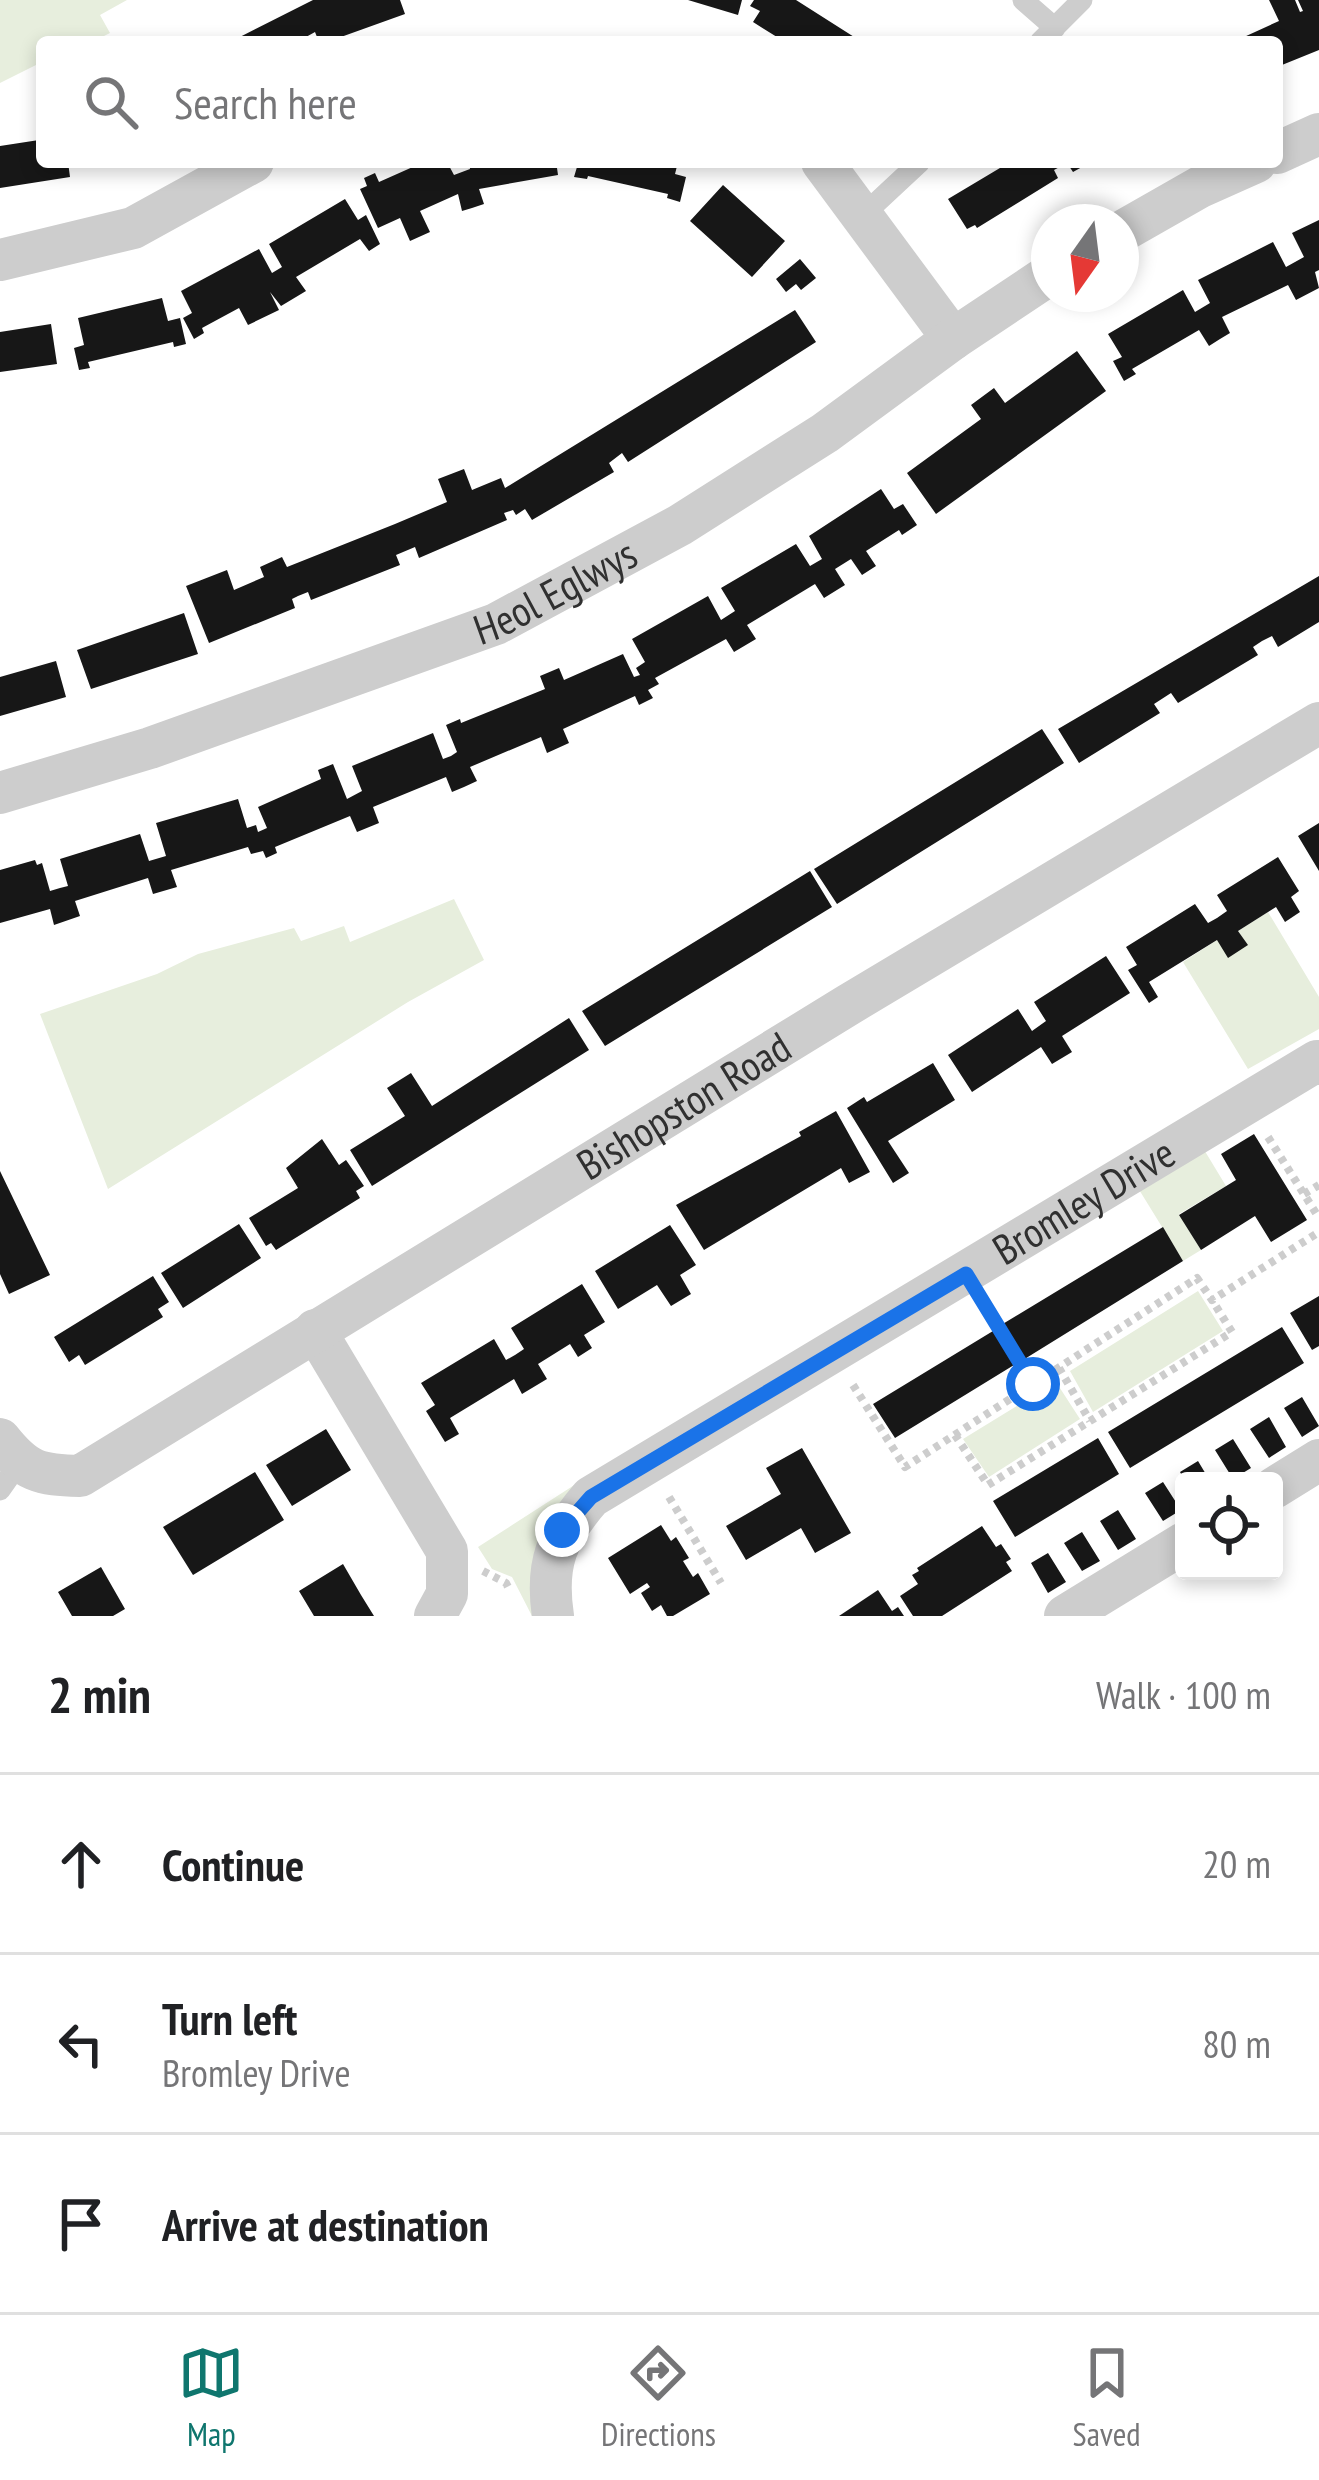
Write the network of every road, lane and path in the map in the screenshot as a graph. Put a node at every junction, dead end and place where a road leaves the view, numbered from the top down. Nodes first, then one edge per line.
1 (1023, 0) edge
2 (1082, 0) edge
3 (1047, 35) edge
4 (1319, 134) edge
5 (1283, 150) edge
6 (242, 168) edge
7 (826, 168) edge
8 (914, 168) edge
9 (1243, 168) edge
10 (861, 217) junction
11 (1139, 222) edge
12 (0, 260) edge
13 (1031, 287) edge
14 (953, 339) junction
15 (1319, 723) edge
16 (0, 793) edge
17 (1319, 1064) edge
18 (1248, 1105) junction
19 (1319, 1185) edge
20 (1304, 1194) junction
21 (1319, 1218) edge
22 (1319, 1232) edge
23 (966, 1274) junction
24 (1212, 1300) junction
25 (315, 1330) junction
26 (832, 1353) junction
27 (1059, 1368) junction
28 (1033, 1384) junction
29 (1090, 1421) junction
30 (955, 1435) junction
31 (1319, 1460) edge
32 (648, 1462) junction
33 (16, 1466) edge
34 (1283, 1482) edge
35 (1175, 1549) edge
36 (721, 1583) dead end
37 (435, 1616) edge
38 (553, 1616) edge
39 (1065, 1616) edge

1 - 3 lane
2 - 3 lane
4 - 5 street
6 - 12 street
7 - 10 street
8 - 10 lane
9 - 11 street
10 - 14 street
13 - 14 street, Heol Eglwys
14 - 16 street, Heol Eglwys
15 - 25 street, Bishopston Road
17 - 18 street, Bromley Drive
18 - 20 path
18 - 23 street, Bromley Drive
19 - 20 path
20 - 21 path
22 - 24 path
23 - 26 street, Bromley Drive
23 - 28 path
24 - 27 path
24 - 29 path
25 - 33 street, Bishopston Road
25 - 37 street
26 - 30 path
26 - 32 street, Bromley Drive
27 - 28 path
27 - 29 path
28 - 30 path
29 - 30 path
31 - 34 street
32 - 36 path
32 - 38 street, Bromley Drive
35 - 39 street

